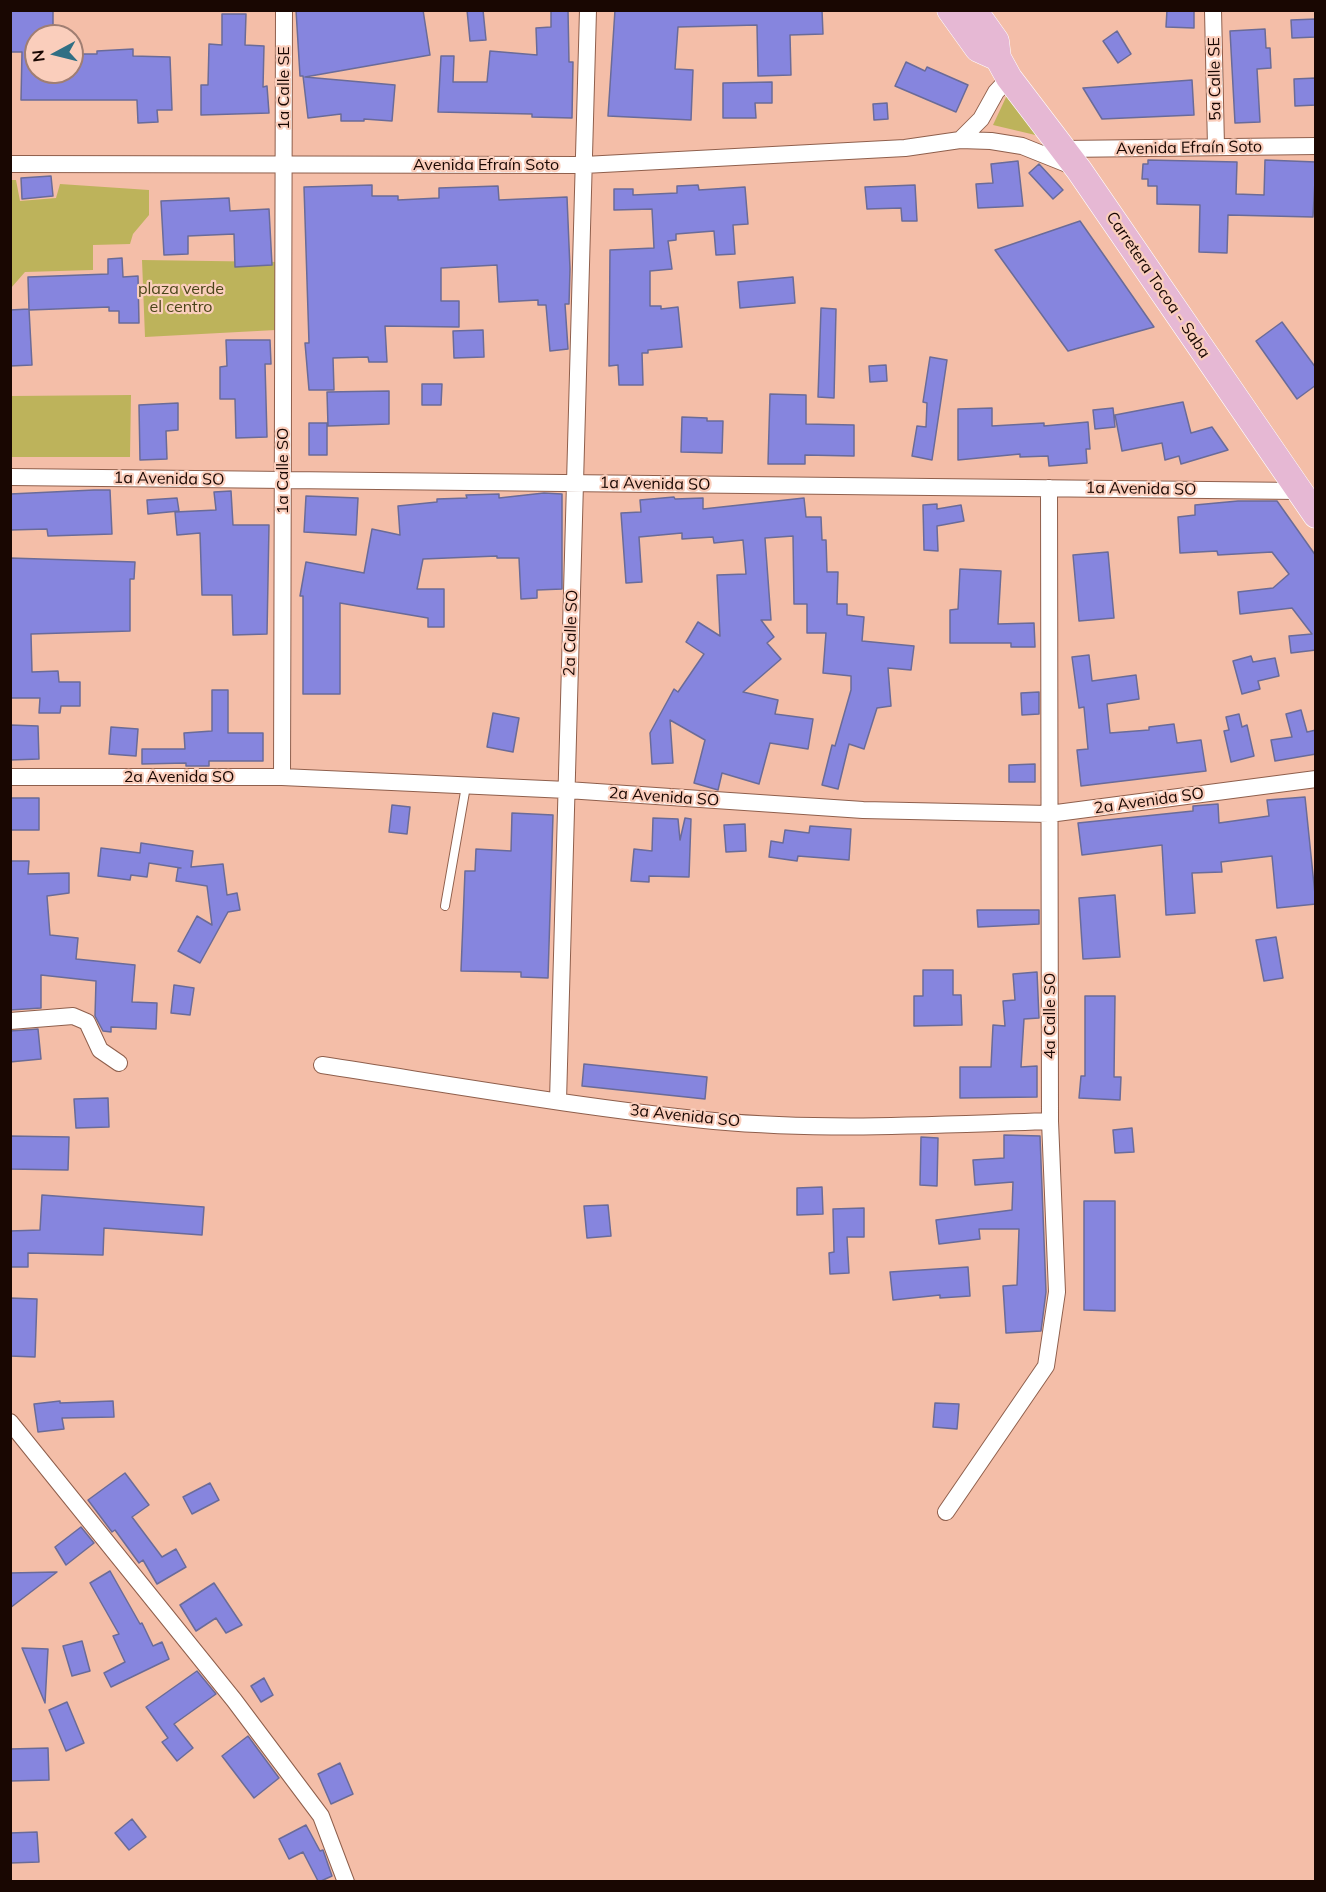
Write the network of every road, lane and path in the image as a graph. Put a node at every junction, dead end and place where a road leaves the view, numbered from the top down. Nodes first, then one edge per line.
1 (284, 10) edge
2 (588, 10) edge
3 (950, 10) edge
4 (974, 10) edge
5 (1214, 10) edge
6 (1004, 68) junction
7 (960, 140) junction
8 (1316, 146) edge
9 (1216, 147) junction
10 (1063, 149) junction
11 (10, 164) edge
12 (285, 165) junction
13 (584, 165) junction
14 (1079, 170) junction
15 (10, 477) edge
16 (283, 480) junction
17 (575, 483) junction
18 (1049, 488) junction
19 (1299, 491) junction
20 (1316, 514) edge
21 (10, 777) edge
22 (282, 777) junction
23 (1316, 779) edge
24 (466, 786) junction
25 (567, 790) junction
26 (1049, 814) junction
27 (445, 906) dead end
28 (10, 1021) edge
29 (119, 1063) dead end
30 (322, 1065) dead end
31 (558, 1101) junction
32 (1050, 1121) junction
33 (10, 1422) edge
34 (946, 1512) dead end
35 (346, 1881) edge

1 - 12 street, 1a Calle SE
2 - 13 street, 2a Calle SO
3 - 6 main road, Carretera Tocoa - Saba
4 - 6 main road, Carretera Tocoa - Saba
5 - 9 street, 5a Calle SE
6 - 7 street
6 - 10 main road, Carretera Tocoa - Saba
7 - 13 street, Avenida Efraín Soto
7 - 14 street, Avenida Efraín Soto
8 - 9 street, Avenida Efraín Soto
9 - 10 street, Avenida Efraín Soto
10 - 14 main road, Carretera Tocoa - Saba
11 - 12 street, Avenida Efraín Soto
12 - 13 street, Avenida Efraín Soto
12 - 16 street, 1a Calle SO
13 - 17 street, 2a Calle SO
14 - 19 main road, Carretera Tocoa - Saba
15 - 16 street, 1a Avenida SO
16 - 17 street, 1a Avenida SO
16 - 22 street, 1a Calle SO
17 - 18 street, 1a Avenida SO
17 - 25 street, 2a Calle SO
18 - 19 street, 1a Avenida SO
18 - 26 street, 4a Calle SO
19 - 20 main road, Carretera Tocoa - Saba
21 - 22 street, 2a Avenida SO
22 - 24 street, 2a Avenida SO
23 - 26 street, 2a Avenida SO
24 - 25 street, 2a Avenida SO
24 - 27 lane
25 - 26 street, 2a Avenida SO
25 - 31 street, 2a Calle SO
26 - 32 street, 4a Calle SO
28 - 29 street
30 - 31 street, 3a Avenida SO
31 - 32 street, 3a Avenida SO
32 - 34 street, 4a Calle SO
33 - 35 street

